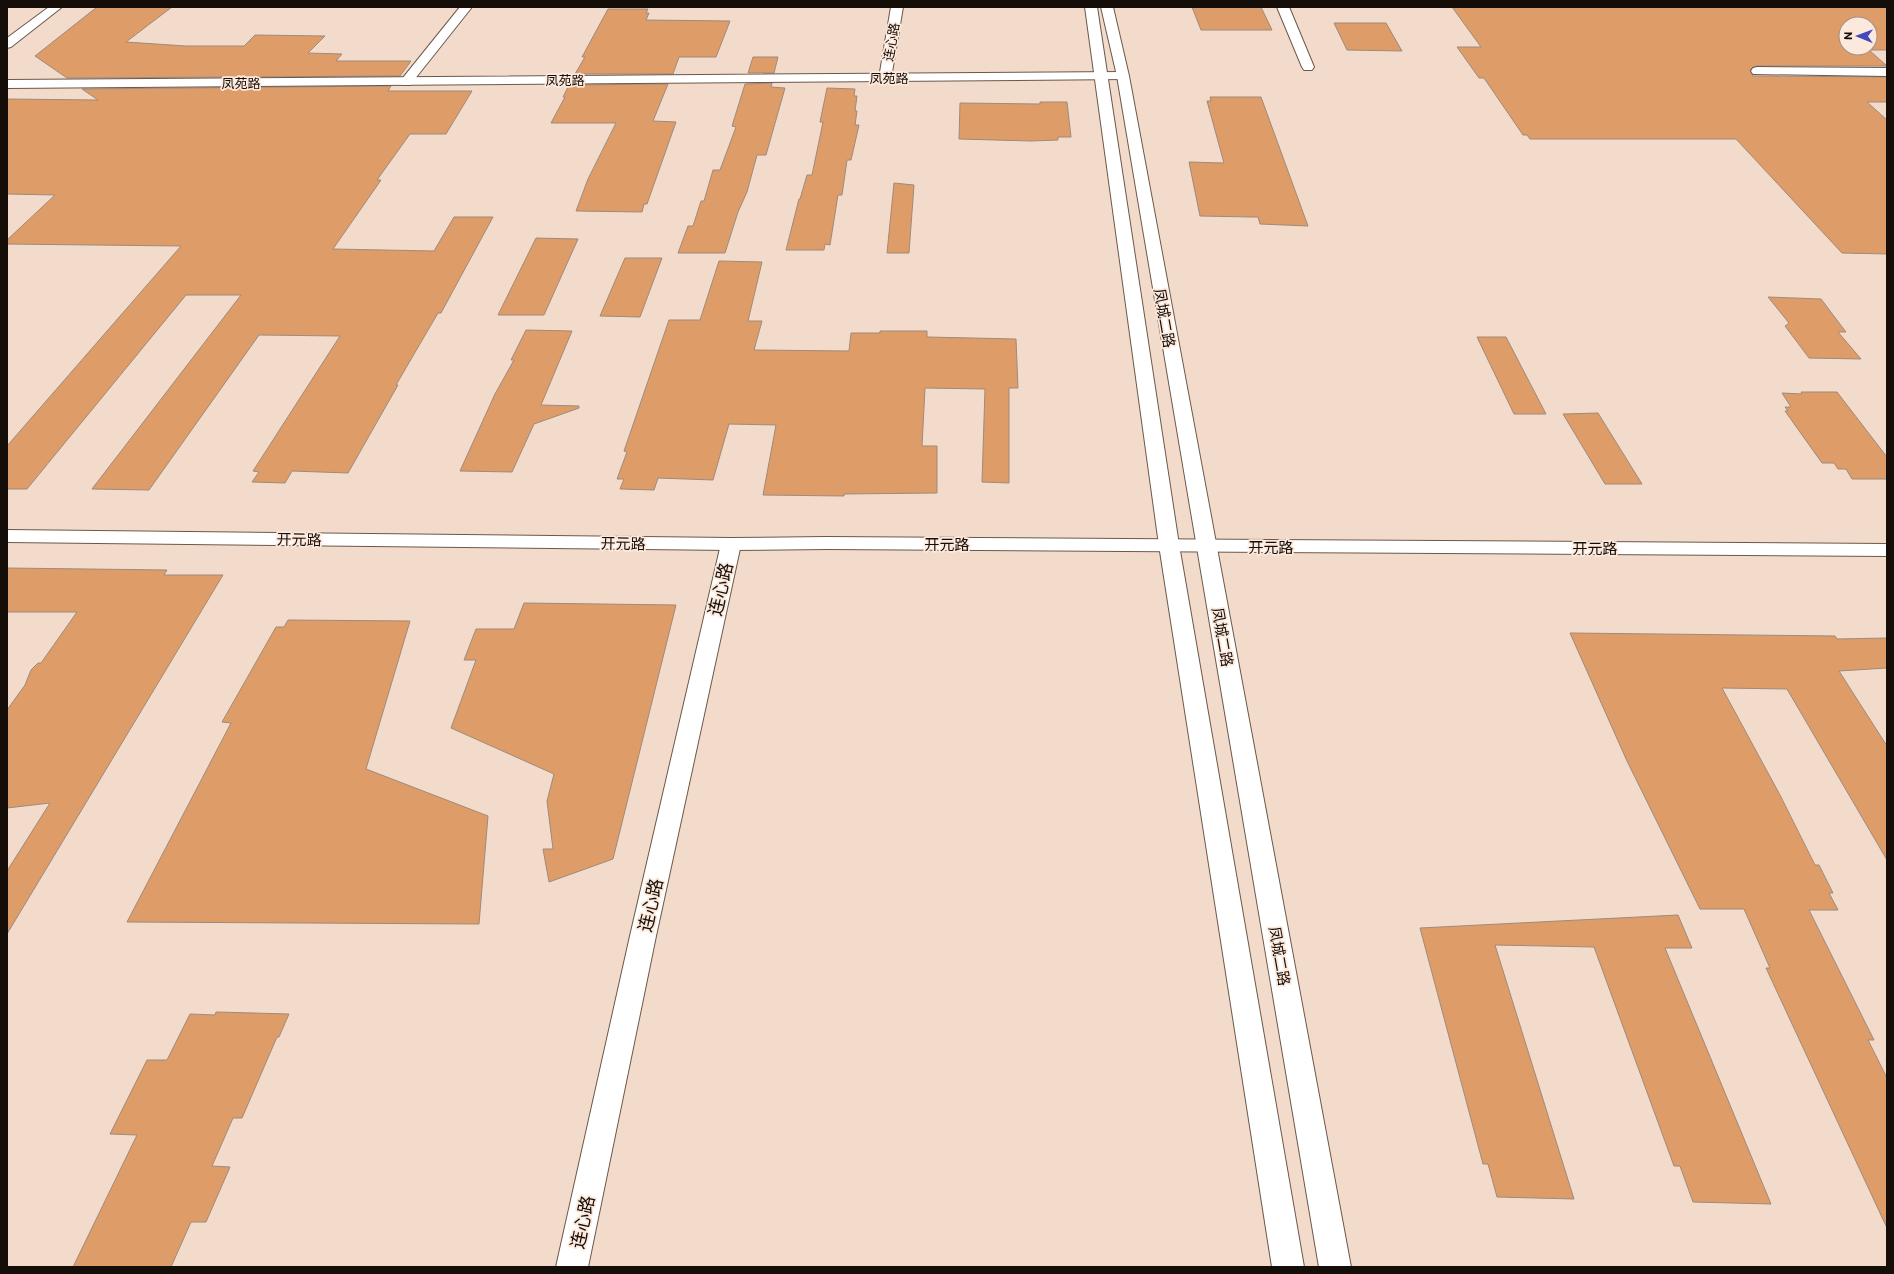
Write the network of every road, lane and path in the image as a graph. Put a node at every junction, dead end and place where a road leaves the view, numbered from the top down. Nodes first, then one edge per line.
1 (56, 7) edge
2 (466, 7) edge
3 (897, 7) edge
4 (1091, 7) edge
5 (1107, 7) edge
6 (1283, 7) edge
7 (7, 44) edge
8 (1308, 67) dead end
9 (1757, 70) dead end
10 (1887, 72) edge
11 (1101, 76) junction
12 (1123, 76) junction
13 (885, 78) junction
14 (406, 82) junction
15 (7, 84) edge
16 (7, 536) edge
17 (730, 544) junction
18 (1169, 545) junction
19 (1208, 546) junction
20 (1887, 550) edge
21 (572, 1267) edge
22 (1288, 1267) edge
23 (1335, 1267) edge

1 - 7 street
2 - 14 street
3 - 13 street, 连心路
4 - 11 street, 凤城二路
5 - 12 street, 凤城二路
6 - 8 street
9 - 10 street
11 - 12 street, 凤苑路
11 - 13 street, 凤苑路
11 - 18 street, 凤城二路
12 - 19 street, 凤城二路
13 - 14 street, 凤苑路
14 - 15 street, 凤苑路
16 - 17 street, 开元路
17 - 18 street, 开元路
17 - 21 street, 连心路
18 - 19 street, 开元路
18 - 22 street, 凤城二路
19 - 20 street, 开元路
19 - 23 street, 凤城二路

